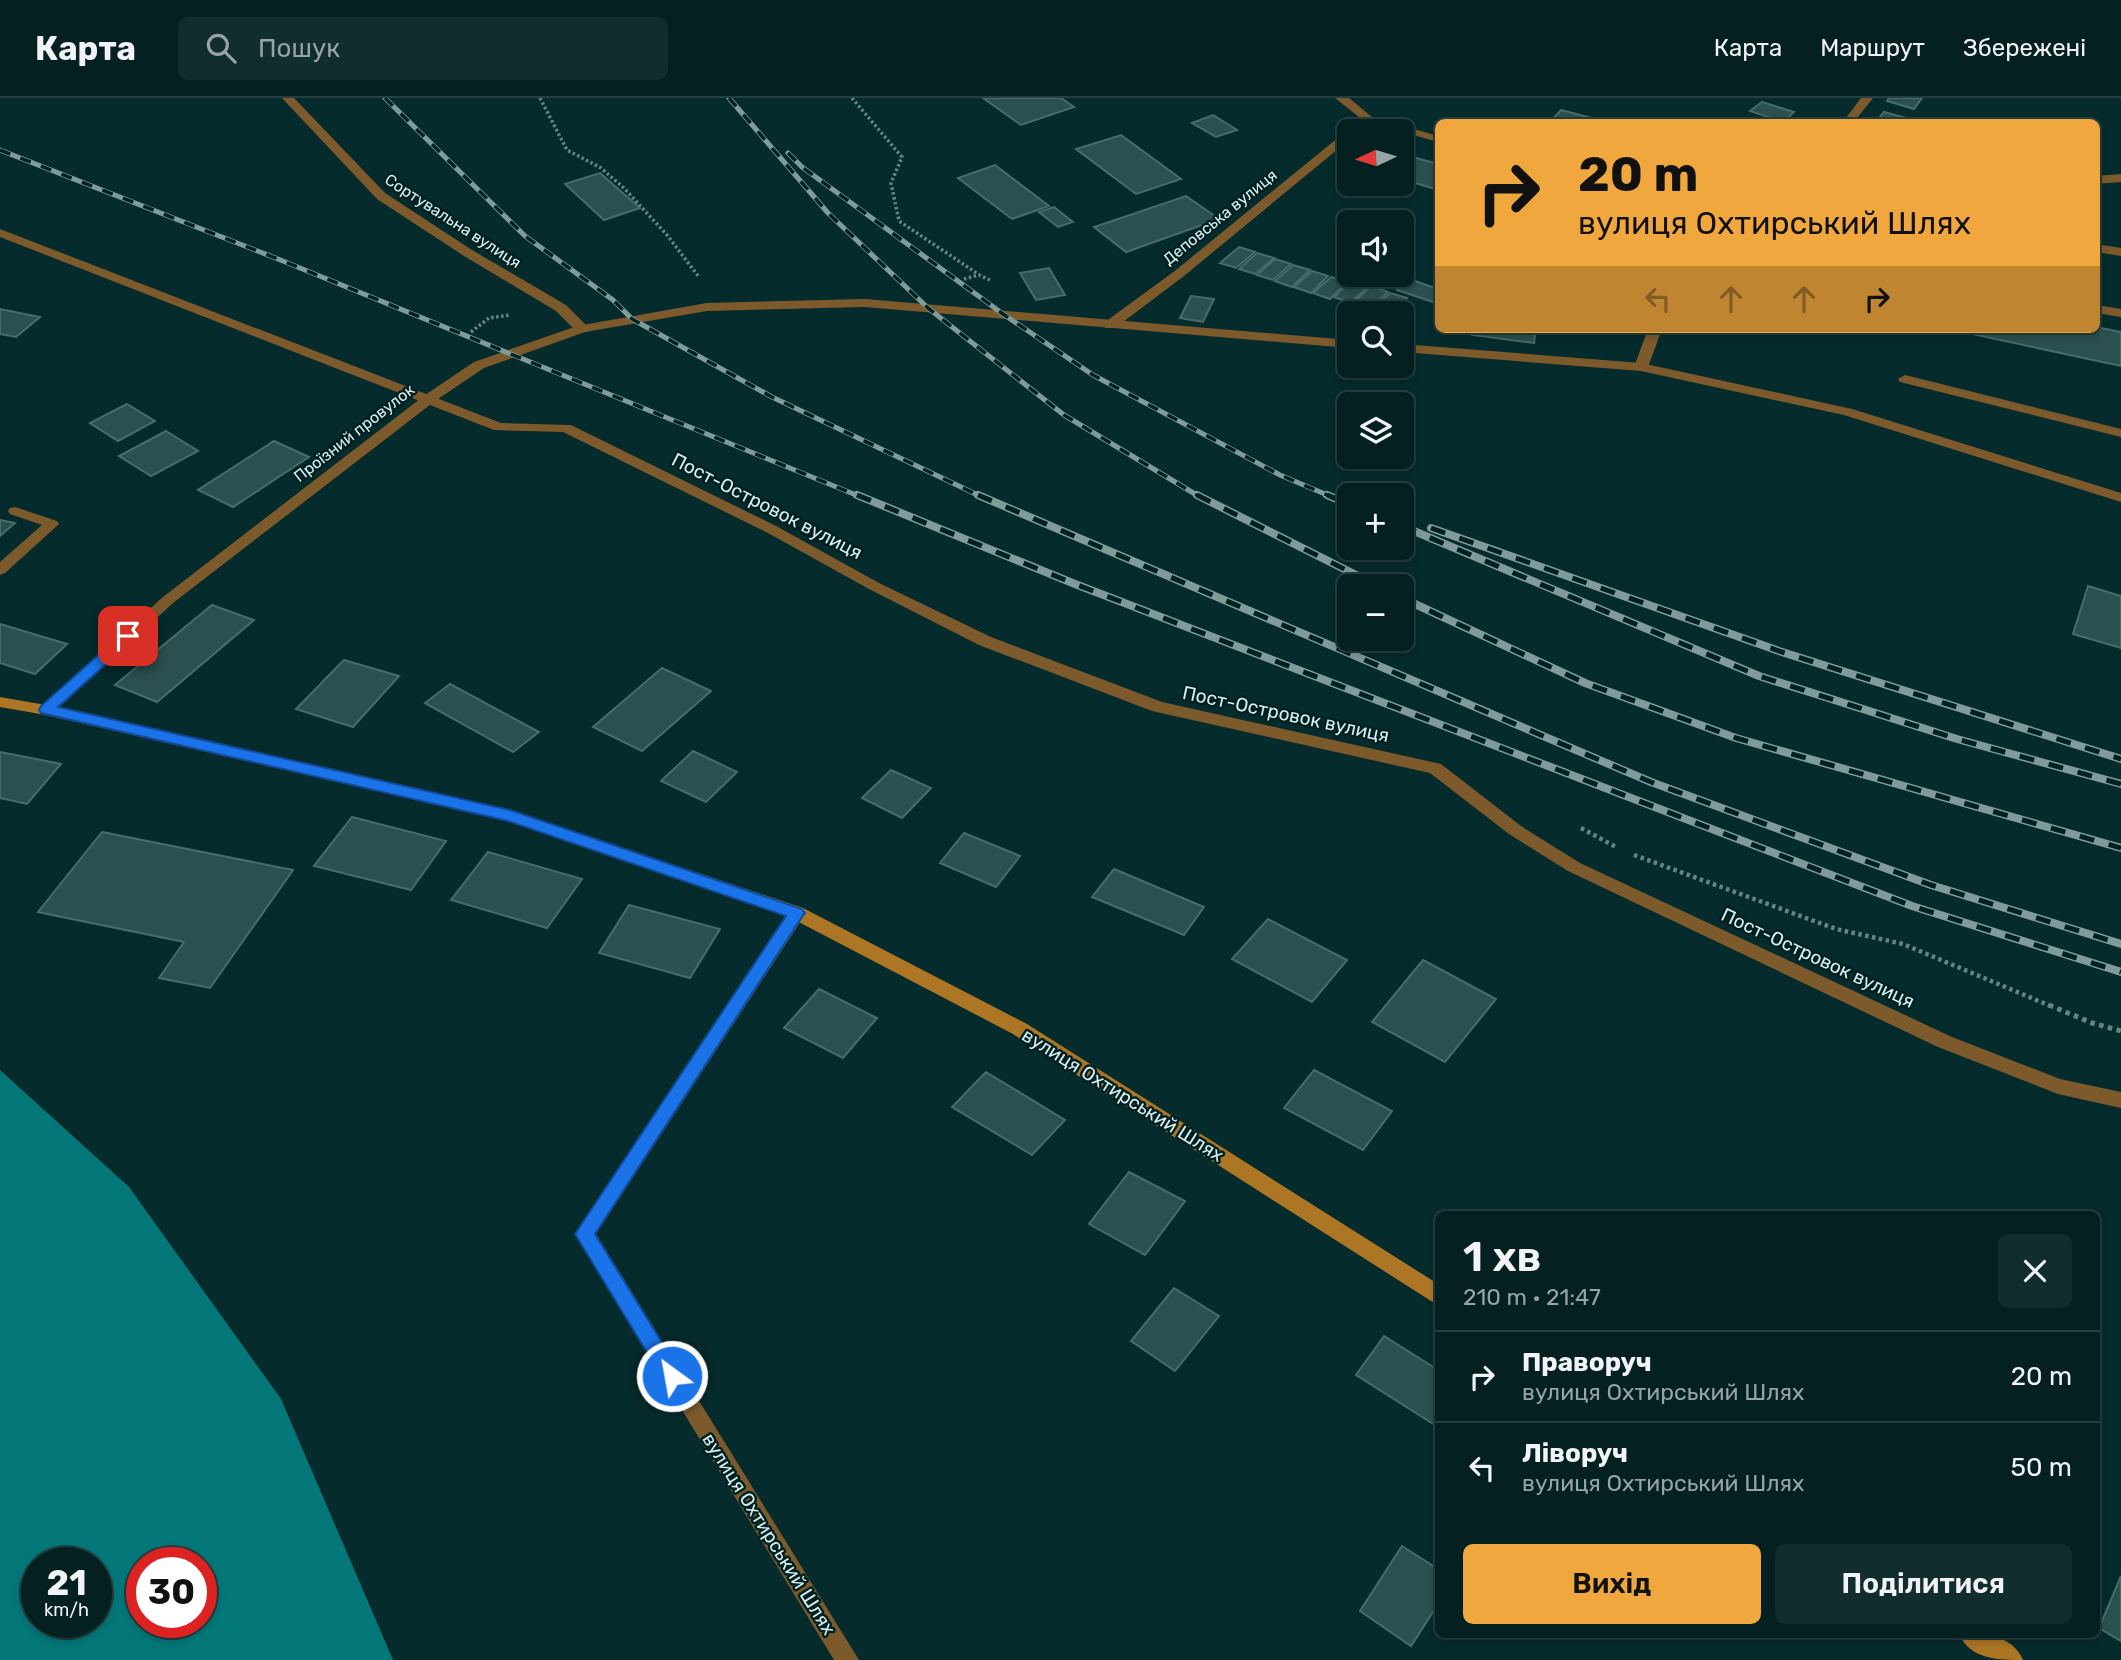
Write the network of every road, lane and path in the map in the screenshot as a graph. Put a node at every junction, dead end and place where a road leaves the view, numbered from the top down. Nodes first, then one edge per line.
1 (288, 98) edge
2 (540, 98) edge
3 (852, 98) edge
4 (1341, 98) edge
5 (1867, 98) edge
6 (1368, 119) edge
7 (1850, 119) edge
8 (1414, 132) edge
9 (1435, 138) edge
10 (1337, 144) edge
11 (2121, 178) edge
12 (2100, 180) edge
13 (0, 233) edge
14 (2100, 249) edge
15 (2121, 253) edge
16 (979, 275) dead end
17 (702, 282) dead end
18 (561, 308) junction
19 (2100, 310) edge
20 (2121, 313) edge
21 (1110, 325) junction
22 (582, 329) junction
23 (1654, 333) edge
24 (466, 337) dead end
25 (1337, 343) edge
26 (1414, 349) edge
27 (1641, 367) junction
28 (1905, 379) dead end
29 (430, 398) junction
30 (2121, 433) edge
31 (2121, 498) edge
32 (15, 511) dead end
33 (0, 570) edge
34 (0, 702) edge
35 (46, 710) junction
36 (1568, 822) dead end
37 (1618, 848) dead end
38 (1630, 854) dead end
39 (797, 913) junction
40 (2121, 1031) edge
41 (2121, 1100) edge
42 (1435, 1294) edge
43 (1977, 1638) edge
44 (847, 1660) edge
45 (2011, 1660) edge

1 - 18 street, Сортувальна вулиця
2 - 17 path
3 - 16 path
4 - 6 street
5 - 7 street
8 - 9 street
10 - 21 street, Деповська вулиця
11 - 12 street
13 - 29 street, Проїзний провулок
14 - 15 street
18 - 22 street, Сортувальна вулиця
18 - 24 path
19 - 20 street
21 - 22 street
21 - 25 street
22 - 29 street
23 - 27 street
26 - 27 street
27 - 31 street
28 - 30 street
29 - 35 street, Проїзний провулок
29 - 41 street, Пост-Островок вулиця
32 - 33 street
34 - 35 main road, вулиця Охтирський Шлях
35 - 39 main road, вулиця Охтирський Шлях
36 - 37 path
38 - 40 path
39 - 42 main road, вулиця Охтирський Шлях
39 - 44 street, вулиця Охтирський Шлях
43 - 45 main road

